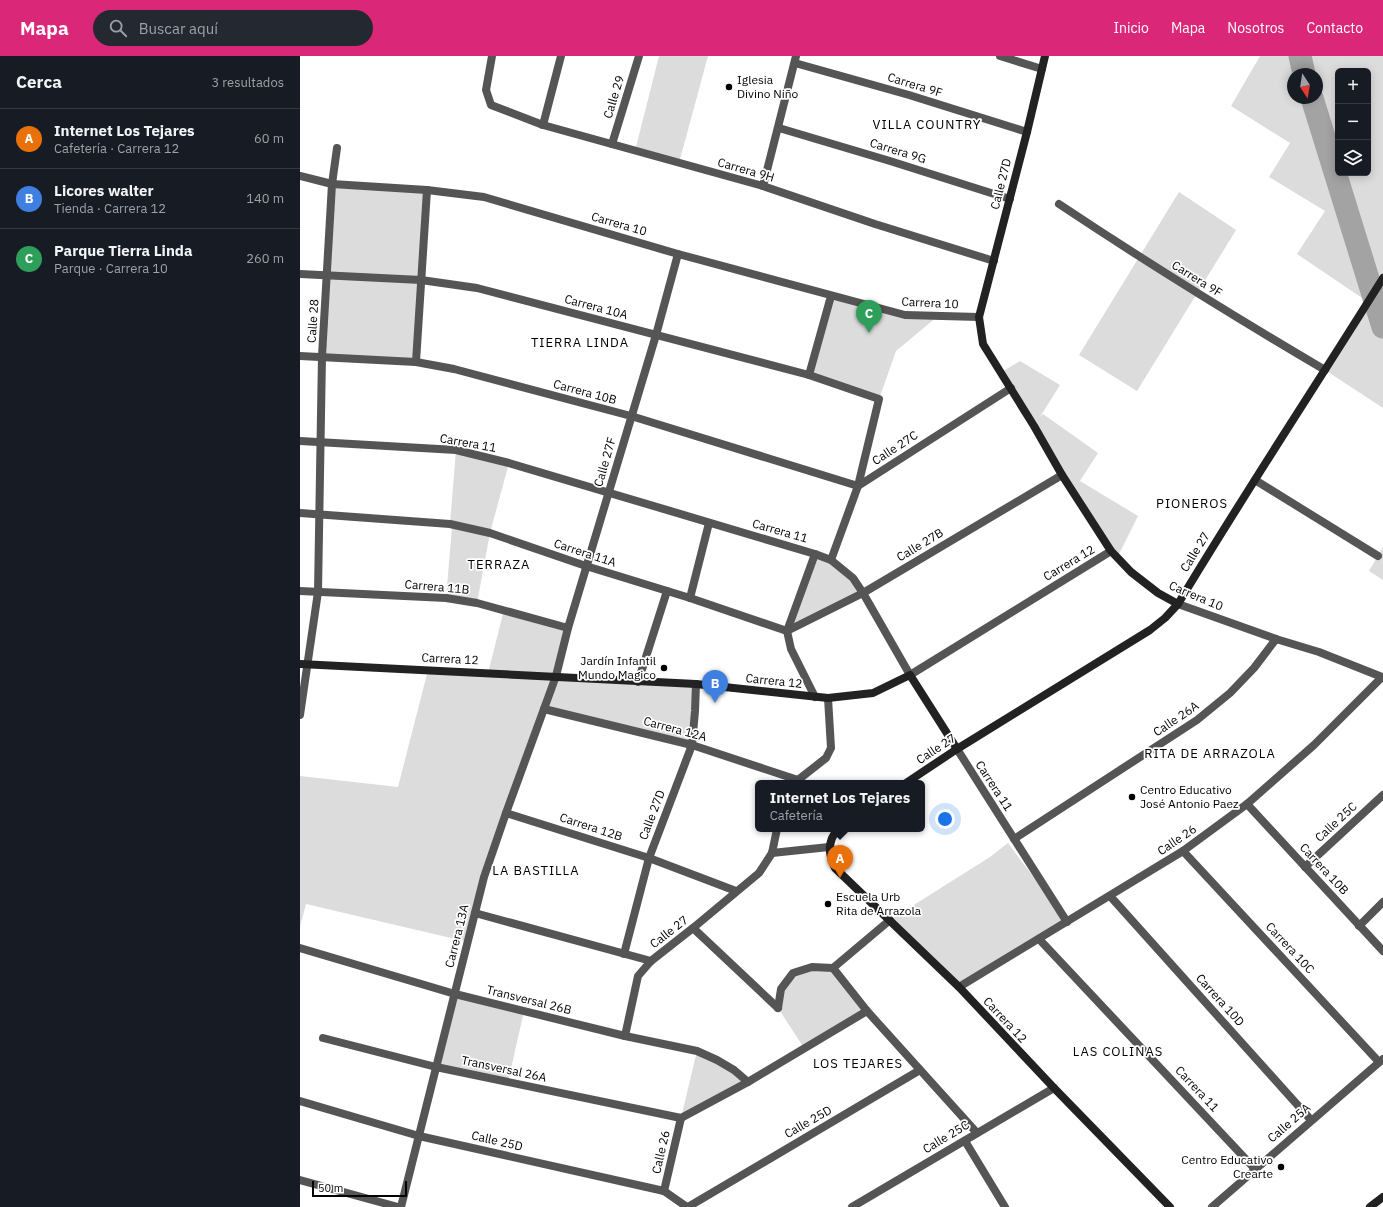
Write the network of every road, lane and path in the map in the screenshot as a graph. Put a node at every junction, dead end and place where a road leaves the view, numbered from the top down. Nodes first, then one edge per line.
1 (492, 56) edge
2 (561, 56) edge
3 (639, 56) edge
4 (1000, 56) edge
5 (1045, 56) edge
6 (795, 59) edge
7 (1042, 69) junction
8 (543, 125) junction
9 (779, 128) junction
10 (1027, 132) junction
11 (612, 144) junction
12 (337, 148) dead end
13 (300, 176) edge
14 (332, 184) junction
15 (763, 186) junction
16 (427, 190) junction
17 (1010, 199) junction
18 (1059, 204) dead end
19 (678, 254) junction
20 (994, 261) junction
21 (300, 274) edge
22 (328, 275) junction
23 (1383, 278) edge
24 (421, 280) junction
25 (831, 296) junction
26 (979, 317) junction
27 (656, 335) junction
28 (300, 356) edge
29 (322, 356) junction
30 (416, 362) junction
31 (1325, 370) junction
32 (809, 375) junction
33 (1011, 388) junction
34 (631, 416) junction
35 (300, 441) edge
36 (322, 441) junction
37 (1062, 474) junction
38 (1255, 480) junction
39 (858, 486) junction
40 (609, 493) junction
41 (300, 513) edge
42 (321, 514) junction
43 (708, 523) junction
44 (1112, 551) junction
45 (815, 554) junction
46 (1378, 556) dead end
47 (831, 560) junction
48 (586, 566) junction
49 (300, 591) edge
50 (667, 591) junction
51 (318, 592) junction
52 (862, 593) junction
53 (690, 598) junction
54 (1178, 604) junction
55 (568, 628) junction
56 (787, 631) junction
57 (1276, 640) junction
58 (304, 664) edge
59 (910, 675) junction
60 (556, 676) junction
61 (1382, 677) edge
62 (638, 682) junction
63 (696, 684) junction
64 (815, 697) junction
65 (828, 698) junction
66 (544, 709) junction
67 (300, 715) edge
68 (692, 745) junction
69 (956, 749) junction
70 (792, 780) edge
71 (800, 780) edge
72 (910, 780) edge
73 (1383, 795) edge
74 (1247, 804) junction
75 (506, 813) junction
76 (776, 832) edge
77 (836, 832) edge
78 (1014, 839) junction
79 (829, 846) junction
80 (1183, 851) junction
81 (772, 853) junction
82 (649, 858) junction
83 (1305, 867) junction
84 (736, 891) junction
85 (1110, 896) junction
86 (1383, 902) edge
87 (476, 913) junction
88 (890, 920) junction
89 (1067, 922) junction
90 (1359, 926) junction
91 (693, 928) junction
92 (1039, 939) junction
93 (300, 948) edge
94 (1383, 951) edge
95 (624, 954) junction
96 (650, 961) junction
97 (833, 968) junction
98 (958, 987) junction
99 (455, 994) junction
100 (867, 1011) junction
101 (625, 1036) junction
102 (323, 1038) dead end
103 (1381, 1060) edge
104 (436, 1067) junction
105 (920, 1070) junction
106 (748, 1082) junction
107 (1054, 1088) junction
108 (300, 1101) edge
109 (681, 1118) junction
110 (1311, 1120) junction
111 (977, 1133) junction
112 (419, 1136) junction
113 (964, 1140) junction
114 (1255, 1169) junction
115 (300, 1180) edge
116 (664, 1191) junction
117 (1383, 1197) edge
118 (400, 1207) edge
119 (687, 1207) edge
120 (852, 1207) edge
121 (1005, 1207) edge
122 (1170, 1207) edge
123 (1212, 1207) edge
124 (1370, 1207) edge

1 - 8 street, Carrera 9H
2 - 8 street
3 - 11 street, Calle 29
4 - 7 street
5 - 7 street, Calle 27D
6 - 9 street
6 - 10 street, Carrera 9F
7 - 10 street, Calle 27D
8 - 11 street, Carrera 9H
9 - 15 street
9 - 17 street, Carrera 9G
10 - 17 street, Calle 27D
11 - 15 street, Carrera 9H
12 - 14 street, Calle 28
13 - 14 street, Carrera 10
14 - 16 street, Carrera 10
14 - 22 street, Calle 28
15 - 20 street, Carrera 9H
16 - 19 street, Carrera 10
16 - 24 street
17 - 20 street, Calle 27D
18 - 31 street, Carrera 9F
19 - 25 street, Carrera 10
19 - 27 street, Calle 27F
20 - 26 street, Calle 27D
21 - 22 street, Carrera 10A
22 - 24 street, Carrera 10A
22 - 29 street, Calle 28
23 - 31 street, Calle 27
24 - 27 street, Carrera 10A
24 - 30 street
25 - 26 street, Carrera 10
25 - 32 street
26 - 33 street, Carrera 10
27 - 32 street, Carrera 10A
27 - 34 street, Calle 27F
28 - 29 street, Carrera 10B
29 - 30 street, Carrera 10B
29 - 36 street, Calle 28
30 - 34 street, Carrera 10B
31 - 38 street, Calle 27
32 - 39 street, Carrera 10A
33 - 37 street, Carrera 10
33 - 39 street, Calle 27C
34 - 39 street, Carrera 10B
34 - 40 street, Calle 27F
35 - 36 street, Carrera 11
36 - 40 street, Carrera 11
36 - 42 street, Calle 28
37 - 44 street, Carrera 10
37 - 52 street, Calle 27B
38 - 46 street
38 - 54 street, Calle 27
39 - 47 street
40 - 43 street, Carrera 11
40 - 48 street, Calle 27F
41 - 42 street, Carrera 11A
42 - 48 street, Carrera 11A
42 - 51 street, Calle 28
43 - 45 street, Carrera 11
43 - 53 street
44 - 54 street, Carrera 10
44 - 59 street, Carrera 12
45 - 47 street, Carrera 11
45 - 56 street
47 - 52 street, Carrera 11
48 - 50 street, Carrera 11A
48 - 55 street, Calle 27F
49 - 51 street, Carrera 11B
50 - 53 street, Carrera 11A
50 - 62 street
51 - 55 street, Carrera 11B
51 - 58 street, Calle 28
52 - 56 street, Calle 27B
52 - 59 street, Carrera 11
53 - 56 street, Carrera 11A
54 - 57 street, Carrera 10
54 - 69 street, Calle 27
55 - 60 street, Calle 27F
56 - 64 street
57 - 61 street, Carrera 10
57 - 78 street, Calle 26A
58 - 60 street, Carrera 12
58 - 67 street, Calle 28
59 - 65 street, Carrera 12
59 - 69 street, Carrera 11
60 - 62 street, Carrera 12
60 - 66 street, Carrera 13A
61 - 74 street, Calle 26
62 - 63 street, Carrera 12
63 - 64 street, Carrera 12
63 - 68 street, Calle 27D
64 - 65 street, Carrera 12
65 - 71 street
66 - 68 street, Carrera 12A
66 - 75 street, Carrera 13A
68 - 70 street, Carrera 12A
68 - 82 street, Calle 27D
69 - 72 street, Calle 27
69 - 78 street, Carrera 11
73 - 83 street, Calle 25C
74 - 80 street, Calle 26
74 - 83 street, Carrera 10B
75 - 82 street, Carrera 12B
75 - 87 street, Carrera 13A
76 - 81 street
77 - 79 street
78 - 89 street, Carrera 11
79 - 81 street
79 - 88 street, Carrera 12
80 - 85 street, Calle 26
80 - 103 street, Carrera 10C
81 - 84 street, Calle 27
82 - 84 street, Carrera 12B
82 - 95 street, Calle 27D
83 - 90 street, Carrera 10B
84 - 91 street, Calle 27
85 - 89 street, Calle 26
85 - 110 street, Carrera 10D
86 - 90 street
87 - 95 street
87 - 99 street, Carrera 13A
88 - 97 street
88 - 98 street, Carrera 12
89 - 92 street, Calle 26
90 - 94 street, Carrera 10B
91 - 96 street, Calle 27
91 - 97 street
92 - 98 street, Calle 26
92 - 114 street, Carrera 11
93 - 99 street, Transversal 26B
95 - 96 street
96 - 101 street, Calle 27
97 - 100 street
98 - 107 street, Carrera 12
99 - 101 street, Transversal 26B
99 - 104 street, Carrera 13A
100 - 105 street
100 - 106 street
101 - 106 street, Transversal 26B
102 - 104 street, Transversal 26A
103 - 110 street, Calle 25A
104 - 109 street, Transversal 26A
104 - 112 street, Carrera 13A
105 - 111 street
105 - 119 street, Calle 25D
106 - 109 street
107 - 111 street, Calle 25C
107 - 122 street, Carrera 12
108 - 112 street, Calle 25D
109 - 116 street, Calle 26
110 - 114 street, Calle 25A
111 - 113 street, Calle 25C
112 - 116 street, Calle 25D
112 - 118 street, Carrera 13A
113 - 120 street, Calle 25C
113 - 121 street
114 - 123 street, Calle 25A
115 - 118 street
116 - 119 street, Calle 25D
117 - 124 street

